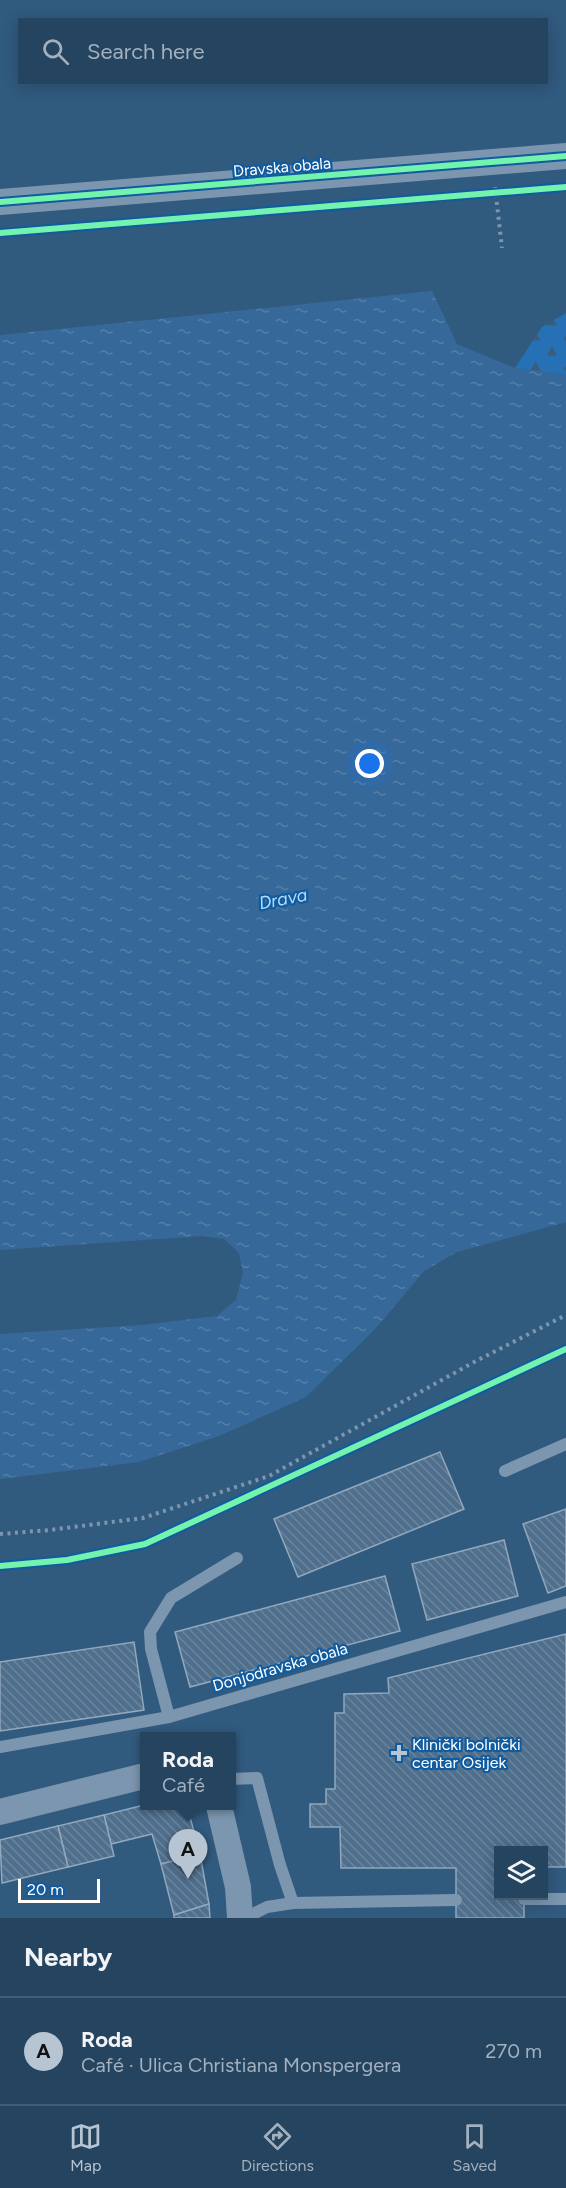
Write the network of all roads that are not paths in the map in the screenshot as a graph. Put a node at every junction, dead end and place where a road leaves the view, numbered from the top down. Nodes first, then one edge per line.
1 (566, 156) edge
2 (0, 202) edge
3 (566, 1444) edge
4 (505, 1471) dead end
5 (237, 1558) dead end
6 (566, 1602) edge
7 (169, 1717) junction
8 (0, 1747) edge
9 (140, 1777) edge
10 (236, 1779) edge
11 (220, 1810) edge
12 (0, 1812) edge
13 (548, 1899) edge
14 (566, 1899) edge
15 (456, 1900) dead end
16 (293, 1903) junction
17 (240, 1918) edge
18 (245, 1918) edge

1 - 2 street, Dravska obala
3 - 4 lane
5 - 7 lane
6 - 7 lane, Donjodravska obala
7 - 8 lane, Donjodravska obala
9 - 12 street
10 - 16 lane
11 - 17 street
13 - 14 lane
15 - 16 lane
16 - 18 lane

